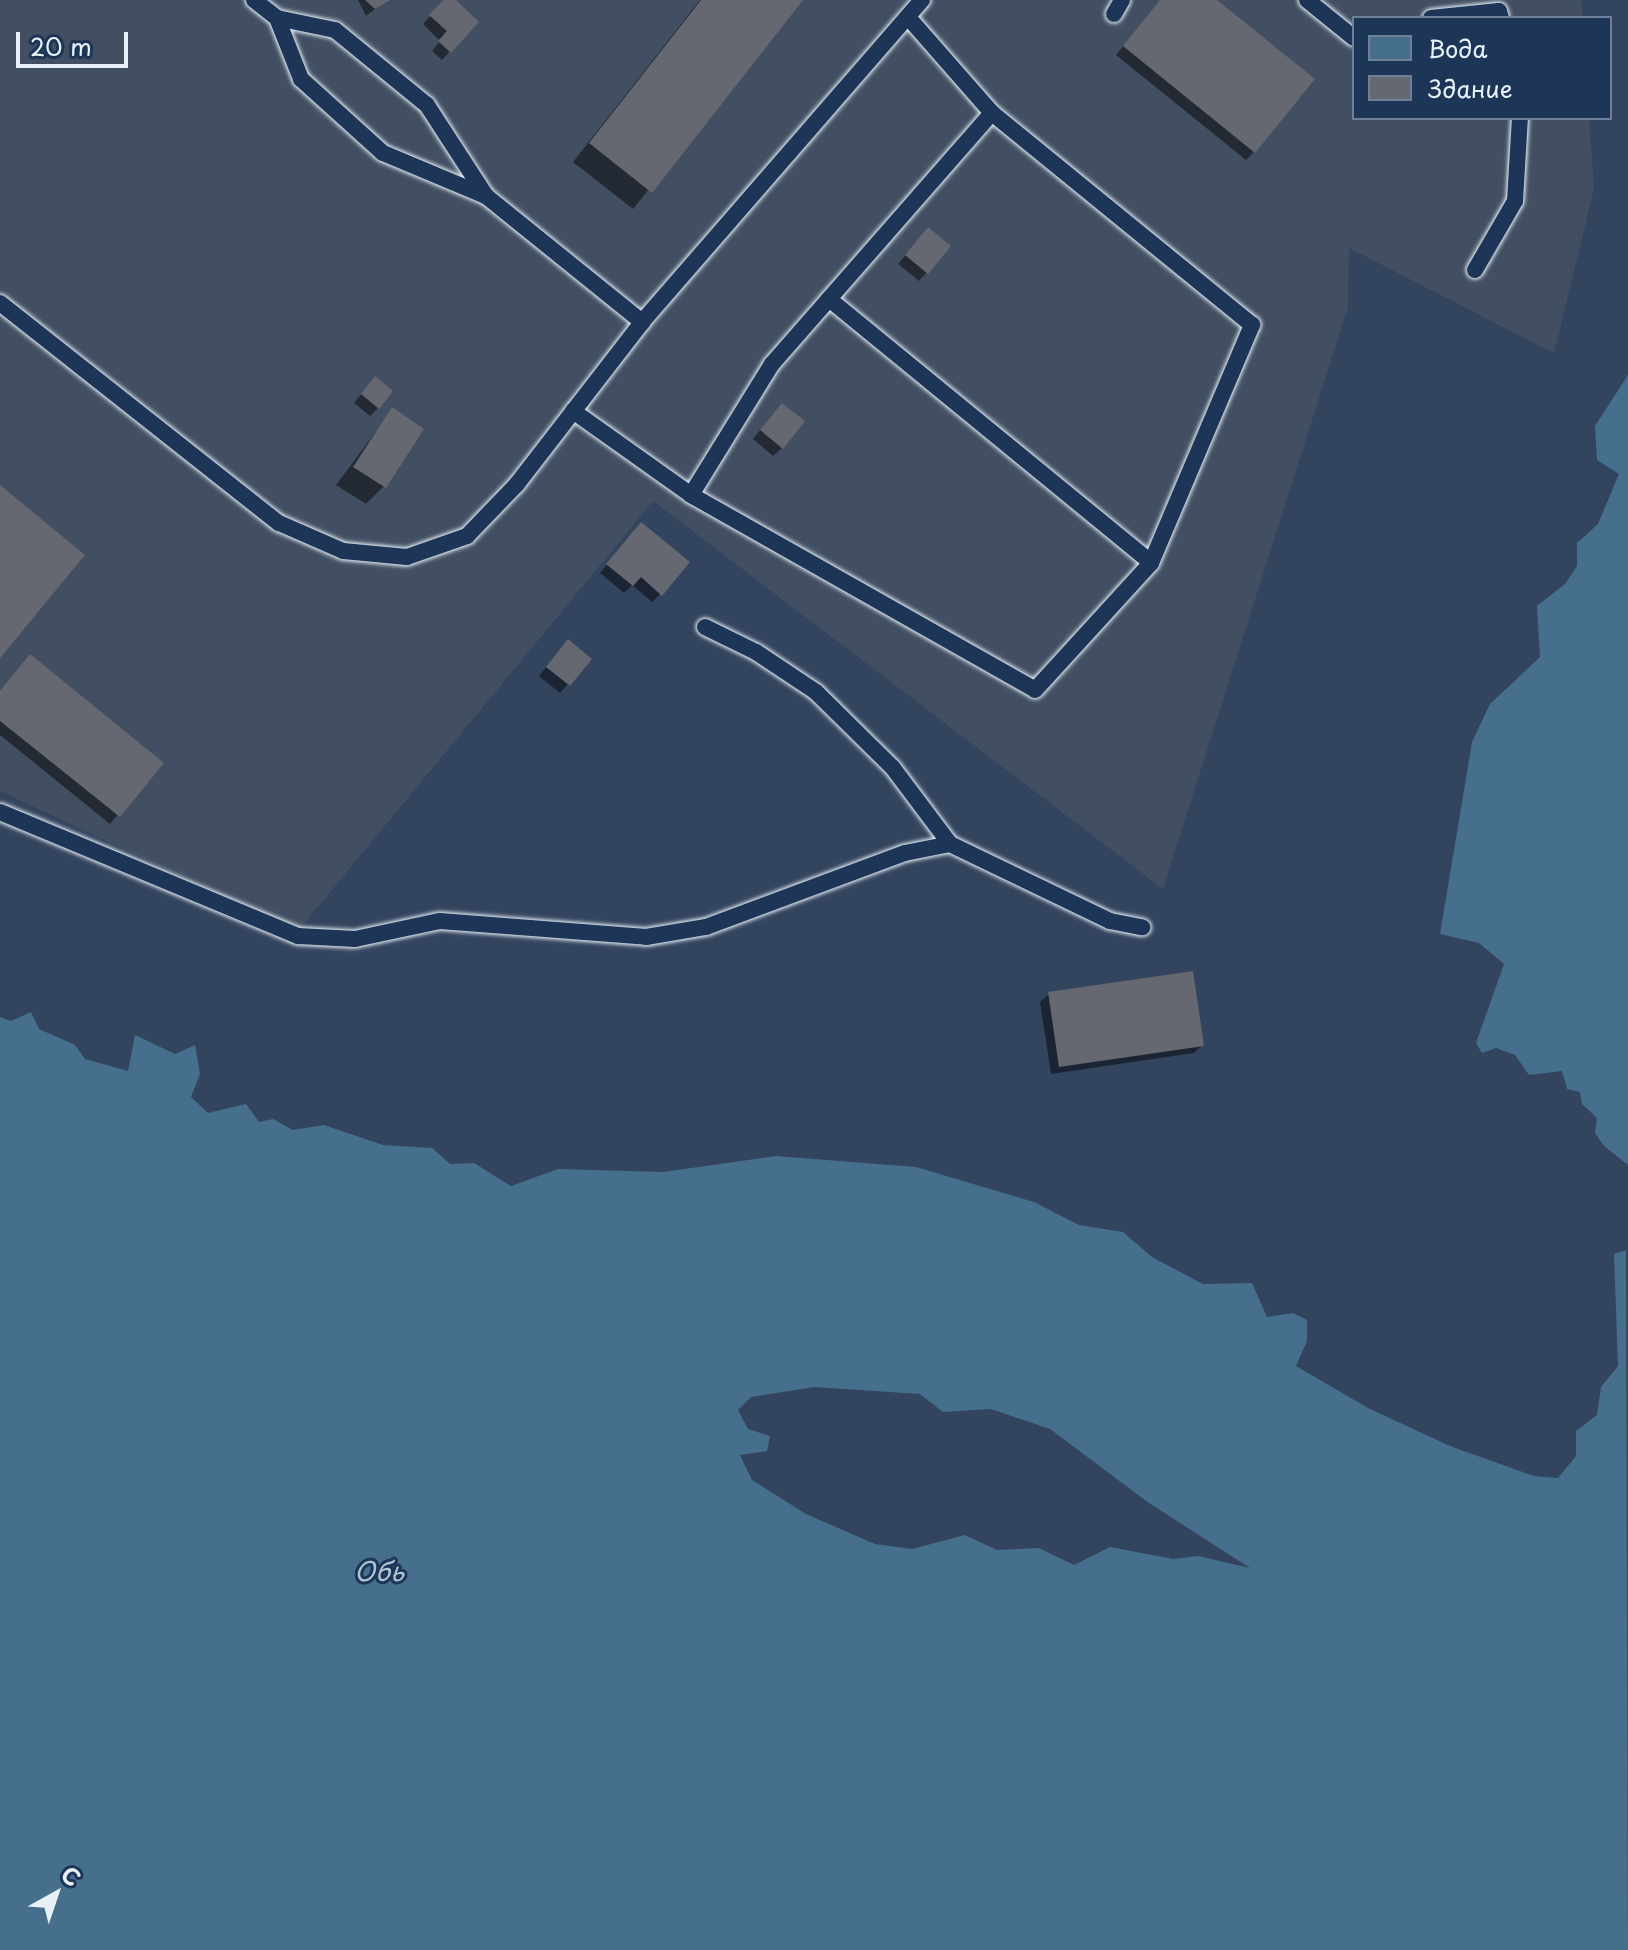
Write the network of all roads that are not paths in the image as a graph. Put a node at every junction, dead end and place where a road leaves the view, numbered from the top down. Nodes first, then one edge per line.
1 (254, 0) edge
2 (922, 0) edge
3 (1307, 0) edge
4 (1450, 16) edge
5 (1500, 16) edge
6 (908, 17) junction
7 (277, 18) junction
8 (1352, 36) edge
9 (992, 113) junction
10 (1520, 120) edge
11 (486, 196) junction
12 (1475, 270) dead end
13 (829, 299) junction
14 (0, 303) edge
15 (642, 322) junction
16 (573, 411) junction
17 (691, 495) junction
18 (1151, 563) junction
19 (705, 627) dead end
20 (0, 812) edge
21 (950, 844) junction
22 (1142, 927) dead end

1 - 7 lane
2 - 6 lane
3 - 8 lane
4 - 5 lane
6 - 9 lane
6 - 15 lane
7 - 11 lane
7 - 11 lane
9 - 13 lane
9 - 18 lane
10 - 12 lane
11 - 15 lane
13 - 17 lane
13 - 18 lane
14 - 16 lane
15 - 16 lane
16 - 17 lane
17 - 18 lane
19 - 21 lane
20 - 21 lane
21 - 22 lane

